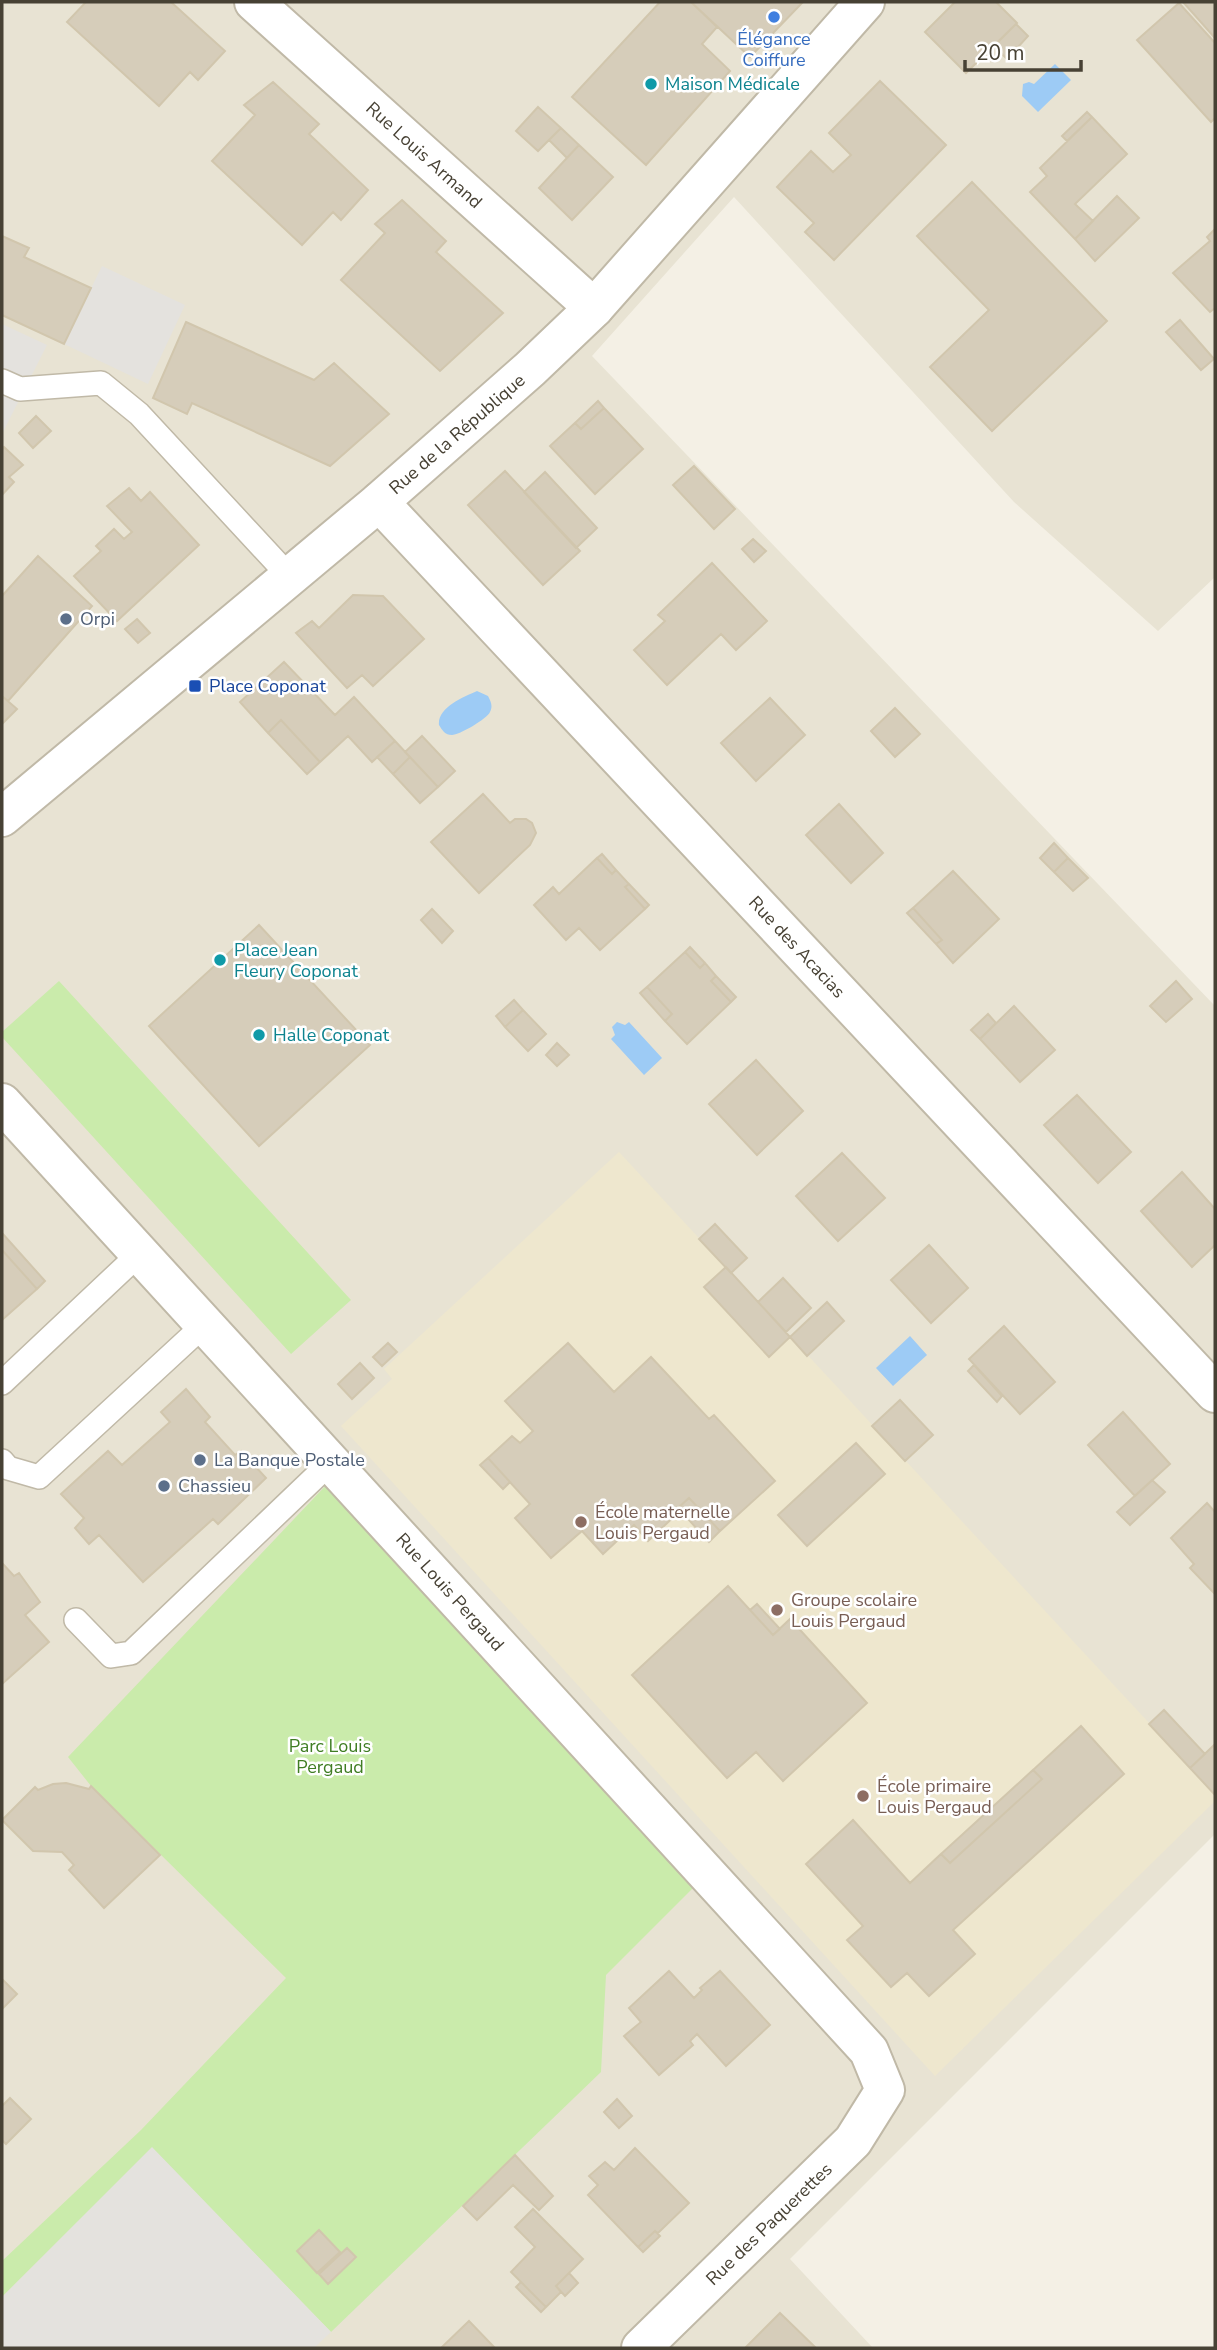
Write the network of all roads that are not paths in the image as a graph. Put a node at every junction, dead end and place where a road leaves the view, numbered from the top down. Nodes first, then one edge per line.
1 (254, 2) edge
2 (865, 2) edge
3 (594, 308) junction
4 (2, 381) edge
5 (379, 502) junction
6 (290, 577) junction
7 (2, 817) edge
8 (2, 1103) edge
9 (140, 1253) junction
10 (205, 1324) junction
11 (2, 1383) edge
12 (1215, 1394) edge
13 (2, 1461) edge
14 (331, 1462) junction
15 (76, 1620) dead end
16 (885, 2090) joint
17 (641, 2348) edge

1 - 3 street, Rue Louis Armand
2 - 3 street, Rue de la République
3 - 5 street, Rue de la République
4 - 6 lane
5 - 6 street, Rue de la République
5 - 12 street, Rue des Acacias
6 - 7 street, Rue de la République
8 - 9 street, Rue Louis Pergaud
9 - 10 street, Rue Louis Pergaud
9 - 11 lane
10 - 13 lane
10 - 14 street, Rue Louis Pergaud
14 - 15 lane
14 - 16 street, Rue Louis Pergaud
16 - 17 street, Rue des Paquerettes

